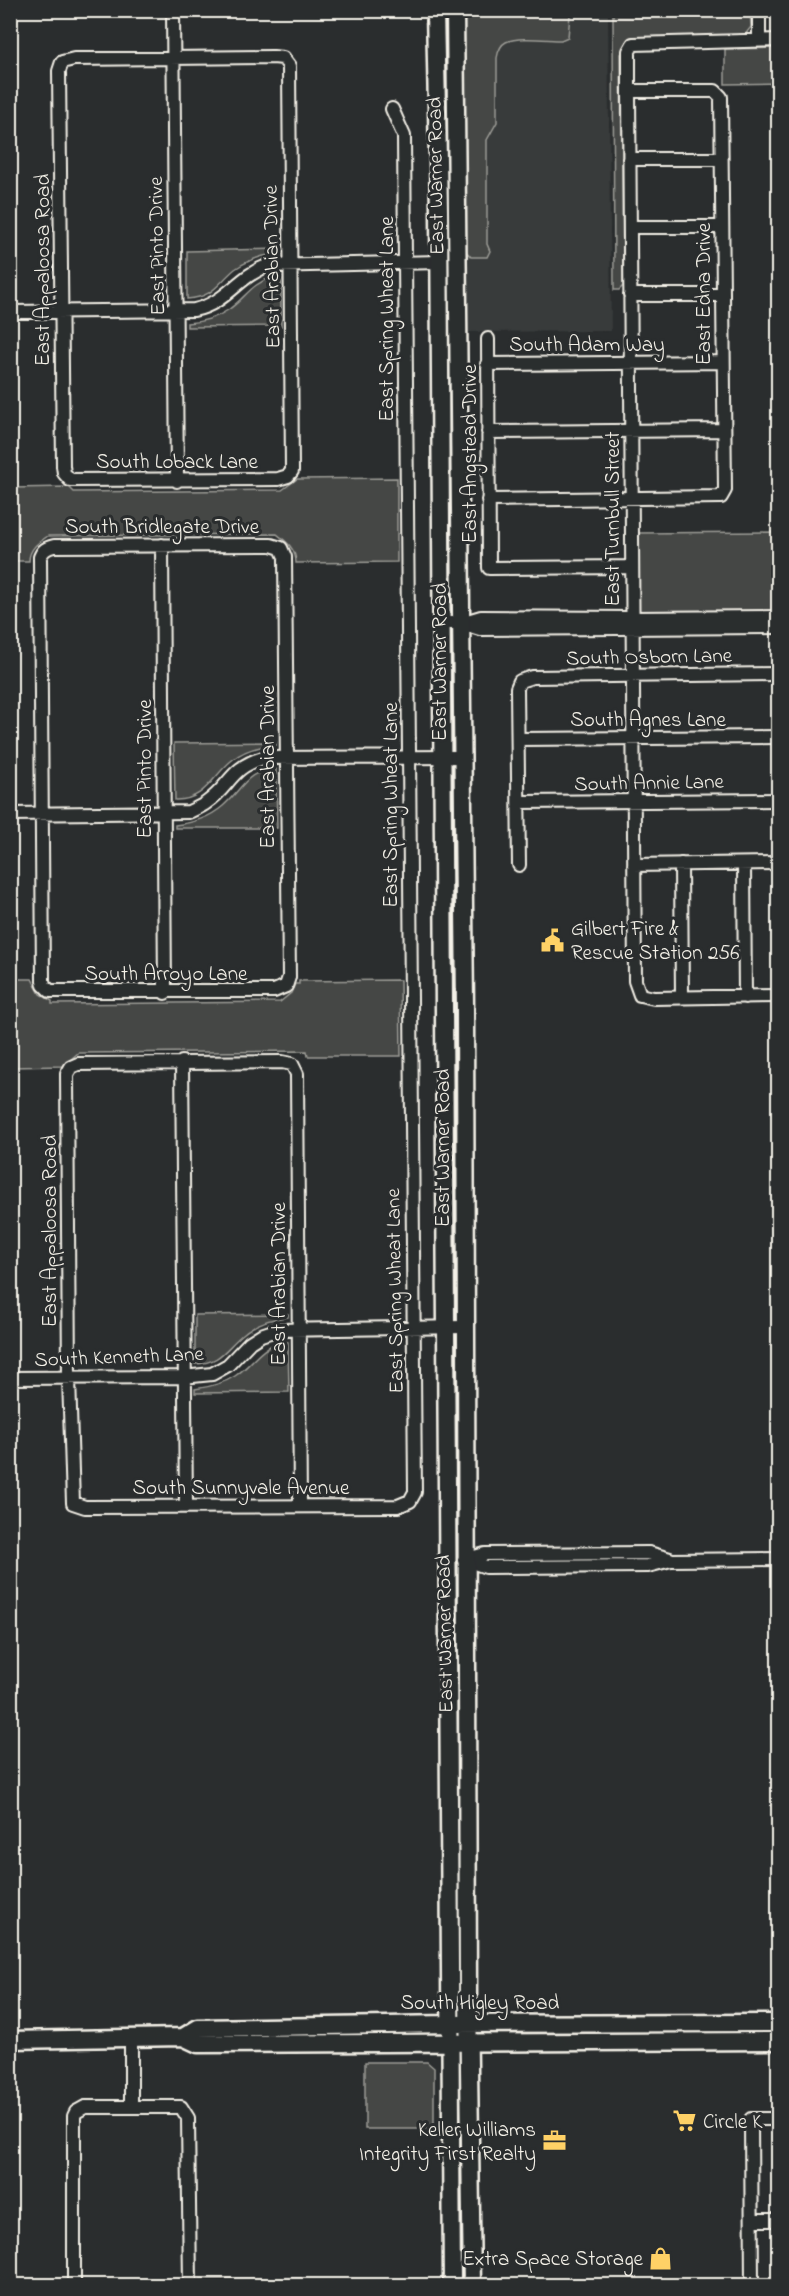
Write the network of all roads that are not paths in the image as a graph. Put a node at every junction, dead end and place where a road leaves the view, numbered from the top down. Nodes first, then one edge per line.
1 (173, 10) edge
2 (435, 10) edge
3 (455, 10) edge
4 (759, 10) edge
5 (759, 40) junction
6 (778, 40) edge
7 (174, 58) junction
8 (628, 91) junction
9 (392, 109) dead end
10 (629, 159) junction
11 (721, 159) junction
12 (630, 227) junction
13 (722, 227) junction
14 (439, 262) junction
15 (405, 263) junction
16 (291, 264) junction
17 (630, 295) junction
18 (722, 295) junction
19 (177, 310) junction
20 (62, 311) junction
21 (10, 312) edge
22 (488, 339) dead end
23 (723, 362) junction
24 (631, 363) junction
25 (487, 364) junction
26 (724, 430) junction
27 (631, 431) junction
28 (488, 432) junction
29 (288, 476) joint
30 (67, 478) joint
31 (177, 481) junction
32 (632, 498) junction
33 (488, 500) junction
34 (162, 546) junction
35 (281, 548) joint
36 (632, 567) junction
37 (778, 617) edge
38 (440, 623) junction
39 (461, 623) junction
40 (632, 624) junction
41 (778, 627) edge
42 (778, 674) edge
43 (633, 675) junction
44 (778, 737) edge
45 (633, 738) junction
46 (519, 739) junction
47 (409, 756) junction
48 (286, 757) junction
49 (441, 757) junction
50 (461, 757) junction
51 (778, 800) edge
52 (633, 801) junction
53 (519, 802) junction
54 (43, 813) junction
55 (164, 813) junction
56 (10, 814) edge
57 (778, 863) edge
58 (681, 864) junction
59 (744, 864) junction
60 (519, 865) dead end
61 (634, 865) junction
62 (286, 986) joint
63 (165, 993) junction
64 (778, 996) edge
65 (682, 997) junction
66 (745, 997) junction
67 (443, 1007) junction
68 (465, 1007) junction
69 (182, 1062) junction
70 (465, 1327) junction
71 (413, 1328) junction
72 (445, 1328) junction
73 (297, 1329) junction
74 (183, 1377) junction
75 (10, 1378) edge
76 (69, 1378) junction
77 (410, 1501) joint
78 (73, 1503) joint
79 (300, 1505) junction
80 (186, 1506) junction
81 (778, 1559) edge
82 (446, 1560) junction
83 (465, 1560) junction
84 (449, 1773) junction
85 (468, 1773) junction
86 (778, 2023) edge
87 (450, 2024) junction
88 (468, 2024) junction
89 (183, 2037) junction
90 (130, 2038) junction
91 (10, 2040) edge
92 (778, 2041) edge
93 (450, 2043) junction
94 (469, 2043) junction
95 (131, 2106) junction
96 (778, 2119) edge
97 (752, 2220) junction
98 (778, 2220) edge
99 (74, 2286) edge
100 (190, 2286) edge
101 (452, 2286) edge
102 (472, 2286) edge
103 (752, 2286) edge

1 - 7 street, East Pinto Drive
2 - 14 main road, East Warner Road
3 - 39 main road, East Warner Road
4 - 5 street
5 - 6 street
5 - 8 street, East Turnbull Street
7 - 16 street, East Arabian Drive
7 - 19 street, East Pinto Drive
7 - 20 street, East Appaloosa Road
8 - 10 street, East Turnbull Street
8 - 11 street, East Edna Drive
9 - 15 street, East Spring Wheat Lane
10 - 11 street
10 - 12 street, East Turnbull Street
11 - 13 street, East Edna Drive
12 - 13 street
12 - 17 street, East Turnbull Street
13 - 18 street, East Edna Drive
14 - 15 street
14 - 38 main road, East Warner Road
15 - 16 street
15 - 47 street, East Spring Wheat Lane
16 - 19 street
16 - 29 street, East Arabian Drive
17 - 18 street
17 - 24 street, East Turnbull Street
18 - 23 street, East Edna Drive
19 - 20 street
19 - 31 street, East Pinto Drive
20 - 21 street
20 - 30 street, East Appaloosa Road
22 - 25 street, East Angstead Drive
23 - 24 street, South Adam Way
23 - 26 street, East Edna Drive
24 - 25 street, South Adam Way
24 - 27 street, East Turnbull Street
25 - 28 street, East Angstead Drive
26 - 27 street
26 - 32 street, East Edna Drive
27 - 28 street
27 - 32 street, East Turnbull Street
28 - 33 street, East Angstead Drive
29 - 31 street, South Loback Lane
30 - 31 street, South Loback Lane
32 - 33 street
32 - 36 street, East Turnbull Street
33 - 36 street, East Angstead Drive
34 - 35 street, South Bridlegate Drive
34 - 54 street, South Bridlegate Drive
34 - 55 street, East Pinto Drive
35 - 48 street, East Arabian Drive
36 - 40 street, East Turnbull Street
37 - 40 street
38 - 39 street
38 - 49 main road, East Warner Road
39 - 40 street
39 - 50 main road, East Warner Road
40 - 41 street
40 - 43 street, East Turnbull Street
42 - 43 street, South Osborn Lane
43 - 45 street, East Turnbull Street
43 - 46 street, South Osborn Lane
44 - 45 street, South Agnes Lane
45 - 46 street, South Agnes Lane
45 - 52 street, East Turnbull Street
46 - 53 street
47 - 48 street
47 - 49 street
47 - 71 street, East Spring Wheat Lane
48 - 55 street
48 - 62 street, East Arabian Drive
49 - 50 street
49 - 67 main road, East Warner Road
50 - 68 main road, East Warner Road
51 - 52 street, South Annie Lane
52 - 53 street, South Annie Lane
52 - 61 street, East Turnbull Street
53 - 60 street
54 - 55 street
54 - 56 street
54 - 63 street, South Arroyo Lane
55 - 63 street, East Pinto Drive
57 - 59 street
58 - 59 street
58 - 61 street
58 - 65 street
59 - 66 street
61 - 65 street, East Turnbull Street
62 - 63 street, South Arroyo Lane
64 - 66 street
65 - 66 street
67 - 68 main road
67 - 72 main road, East Warner Road
68 - 70 main road, East Warner Road
69 - 73 street, East Arabian Drive
69 - 74 street
69 - 76 street, East Appaloosa Road
70 - 72 street, South Kenneth Lane
70 - 83 main road, East Warner Road
71 - 72 street, South Kenneth Lane
71 - 73 street, South Kenneth Lane
71 - 77 street, East Spring Wheat Lane
72 - 82 main road, East Warner Road
73 - 74 street, South Kenneth Lane
73 - 79 street, East Arabian Drive
74 - 76 street, South Kenneth Lane
74 - 80 street
75 - 76 street, South Kenneth Lane
76 - 78 street, East Appaloosa Road
77 - 79 street, South Sunnyvale Avenue
78 - 80 street, South Sunnyvale Avenue
79 - 80 street, South Sunnyvale Avenue
81 - 83 street
82 - 83 street
82 - 84 main road, East Warner Road
83 - 85 main road, East Warner Road
84 - 85 main road
84 - 87 main road, East Warner Road
85 - 88 main road, East Warner Road
86 - 88 main road, South Higley Road
87 - 88 main road, South Higley Road
87 - 89 main road, South Higley Road
87 - 93 main road, East Warner Road
88 - 94 main road, East Warner Road
89 - 90 main road, South Higley Road
89 - 93 main road, South Higley Road
90 - 91 main road, South Higley Road
90 - 95 street
92 - 94 main road, South Higley Road
93 - 94 main road, South Higley Road
93 - 101 main road, East Warner Road
94 - 102 main road, East Warner Road
95 - 99 street
95 - 100 street
96 - 97 street
97 - 98 street
97 - 103 street

